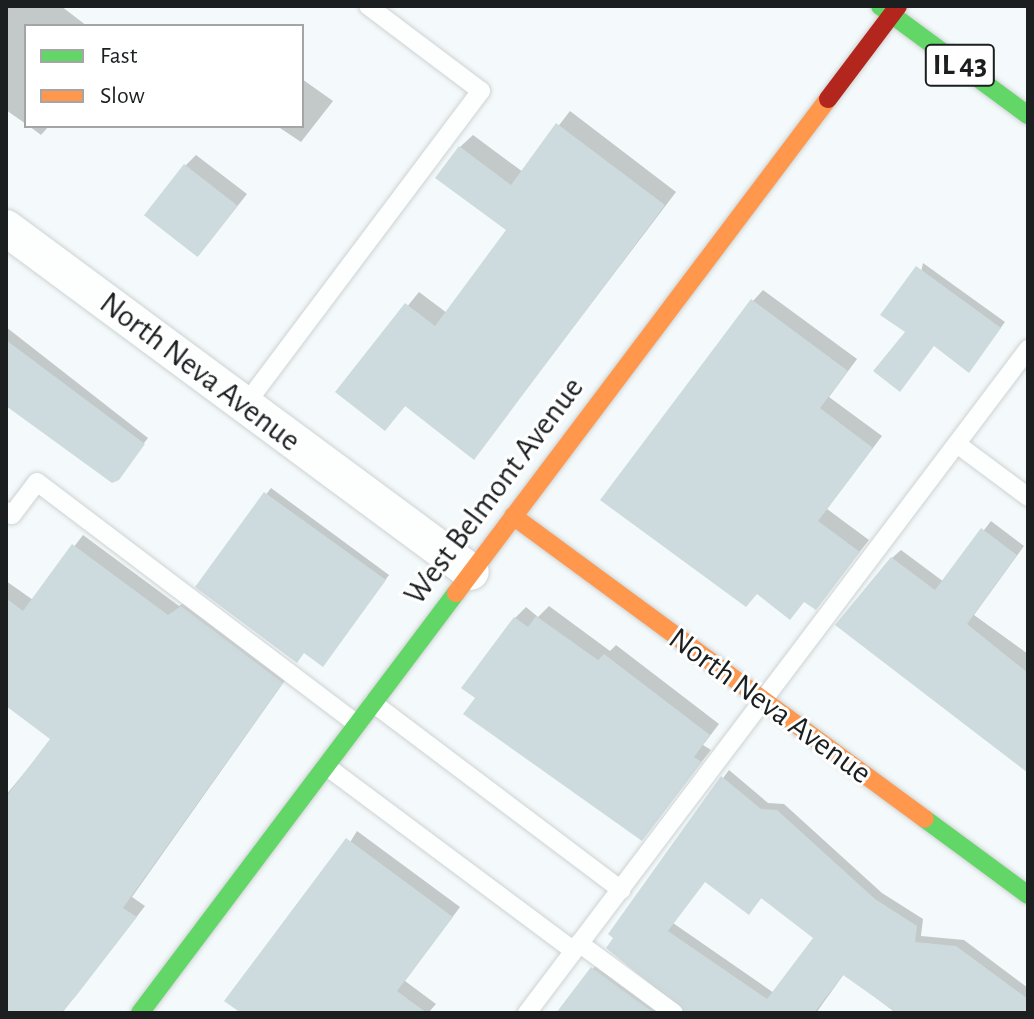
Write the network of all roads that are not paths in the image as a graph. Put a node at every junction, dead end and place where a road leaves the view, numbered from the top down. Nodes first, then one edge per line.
1 (368, 6) edge
2 (890, 9) edge
3 (1028, 115) edge
4 (6, 228) edge
5 (1028, 349) edge
6 (245, 405) junction
7 (957, 444) junction
8 (1028, 497) edge
9 (6, 511) edge
10 (513, 516) junction
11 (471, 572) junction
12 (763, 700) junction
13 (373, 703) junction
14 (357, 724) junction
15 (326, 766) junction
16 (621, 890) junction
17 (1028, 895) edge
18 (576, 947) junction
19 (140, 1013) edge
20 (527, 1013) edge
21 (674, 1013) edge

1 - 6 lane
2 - 3 main road, IL 43
2 - 10 main road, West Belmont Avenue
4 - 6 street, North Neva Avenue
5 - 7 lane
6 - 11 street, North Neva Avenue
7 - 8 lane
7 - 12 lane
9 - 14 lane
10 - 11 main road, West Belmont Avenue
10 - 12 main road, North Neva Avenue
11 - 13 main road, West Belmont Avenue
12 - 16 lane
12 - 17 main road, North Neva Avenue
13 - 14 main road, West Belmont Avenue
13 - 16 lane
14 - 15 main road, West Belmont Avenue
15 - 18 lane
15 - 19 main road, West Belmont Avenue
16 - 18 lane
18 - 20 lane
18 - 21 lane

